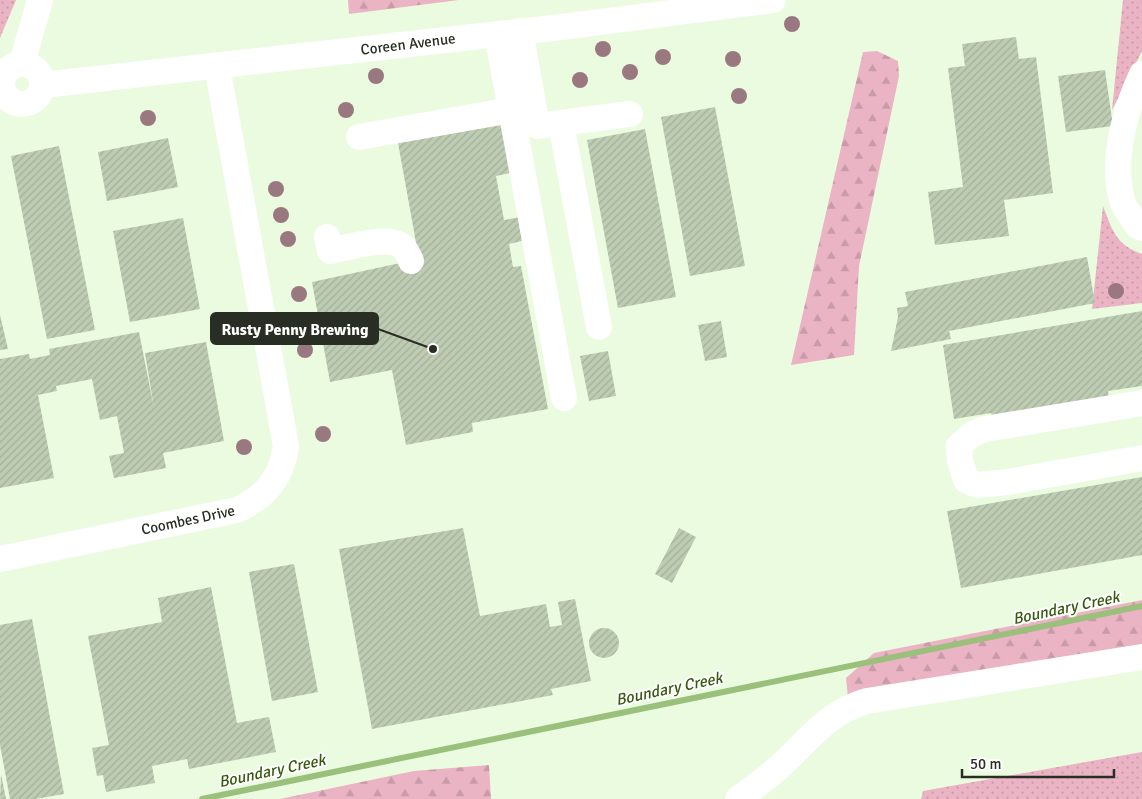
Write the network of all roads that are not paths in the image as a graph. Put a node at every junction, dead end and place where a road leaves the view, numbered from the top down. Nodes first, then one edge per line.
1 (40, 0) edge
2 (773, 0) edge
3 (508, 33) junction
4 (22, 63) junction
5 (218, 66) junction
6 (1142, 76) edge
7 (43, 85) junction
8 (1, 89) edge
9 (511, 110) junction
10 (630, 114) dead end
11 (561, 123) junction
12 (359, 137) dead end
13 (1142, 228) edge
14 (327, 237) dead end
15 (411, 261) dead end
16 (599, 327) dead end
17 (564, 398) dead end
18 (1142, 403) edge
19 (1142, 458) edge
20 (0, 559) edge
21 (1142, 658) edge
22 (738, 799) edge

1 - 4 street
2 - 3 street, Coreen Avenue
3 - 5 street, Coreen Avenue
3 - 9 street
3 - 11 street
4 - 7 street
4 - 8 street
5 - 7 street, Coreen Avenue
5 - 20 street, Coombes Drive
6 - 13 street
7 - 8 street
9 - 12 street
9 - 17 street
10 - 11 street
11 - 16 street
14 - 15 street
18 - 19 street
21 - 22 street

